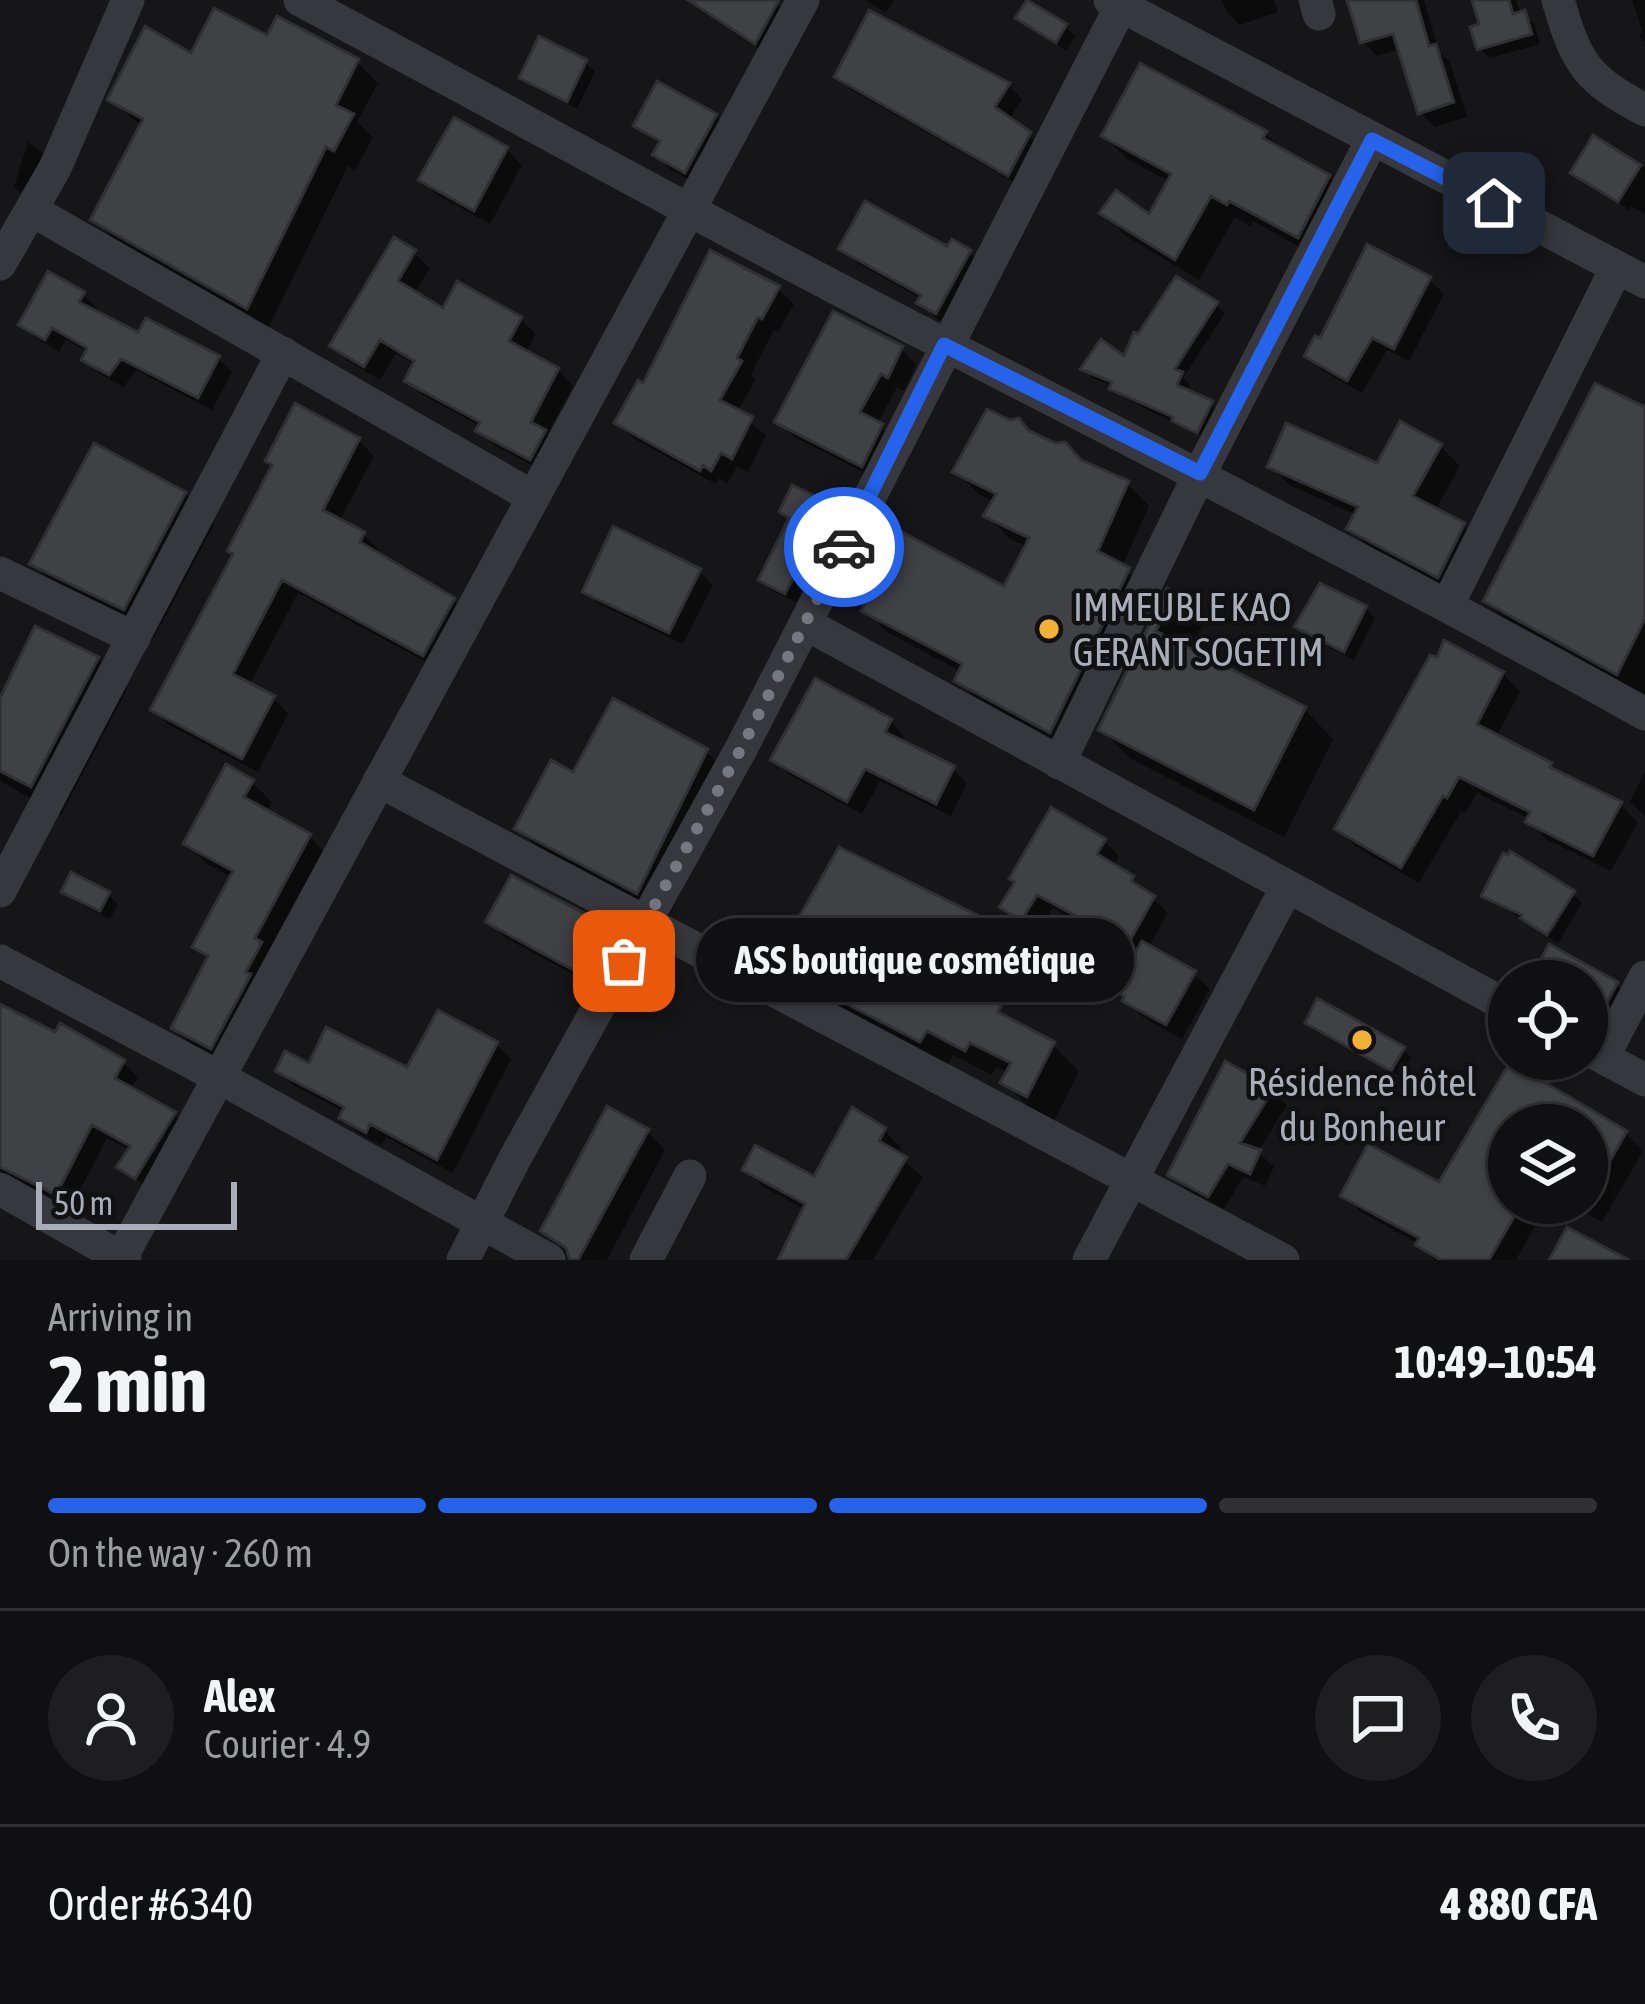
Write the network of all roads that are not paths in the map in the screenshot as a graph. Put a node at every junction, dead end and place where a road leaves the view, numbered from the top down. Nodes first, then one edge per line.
1 (128, 0) edge
2 (300, 0) edge
3 (803, 0) edge
4 (1558, 0) edge
5 (1115, 3) edge
6 (1645, 110) edge
7 (1372, 140) junction
8 (691, 207) junction
9 (33, 211) junction
10 (0, 264) edge
11 (1631, 274) edge
12 (944, 345) junction
13 (283, 353) junction
14 (1200, 473) junction
15 (533, 497) junction
16 (0, 573) edge
17 (1448, 604) junction
18 (806, 624) junction
19 (134, 638) junction
20 (1645, 714) edge
21 (1059, 763) junction
22 (380, 781) junction
23 (1287, 887) junction
24 (0, 891) edge
25 (646, 921) junction
26 (0, 961) edge
27 (1645, 977) edge
28 (1488, 996) edge
29 (1608, 1033) edge
30 (1608, 1060) edge
31 (219, 1077) junction
32 (1645, 1080) edge
33 (690, 1176) dead end
34 (1132, 1177) junction
35 (0, 1189) edge
36 (483, 1223) junction
37 (123, 1259) edge
38 (463, 1260) edge
39 (549, 1260) edge
40 (646, 1260) edge
41 (1088, 1260) edge
42 (1283, 1260) edge

1 - 9 street
2 - 8 street
3 - 8 street
4 - 6 street
5 - 7 street
5 - 12 street
7 - 11 street
7 - 14 street
8 - 12 street
8 - 15 street
9 - 10 street
9 - 13 street
11 - 17 street
12 - 14 street
12 - 18 street
13 - 15 street
13 - 19 street
14 - 17 street
14 - 21 street
15 - 22 street
16 - 19 street
17 - 20 street
18 - 21 street
18 - 25 street
19 - 24 street
21 - 23 street
22 - 25 street
22 - 31 street
23 - 28 street
23 - 34 street
25 - 34 street
25 - 36 street
26 - 31 street
27 - 29 street
30 - 32 street
31 - 36 street
31 - 37 street
33 - 40 street
34 - 41 street
34 - 42 street
35 - 37 street
36 - 38 street
36 - 39 street

